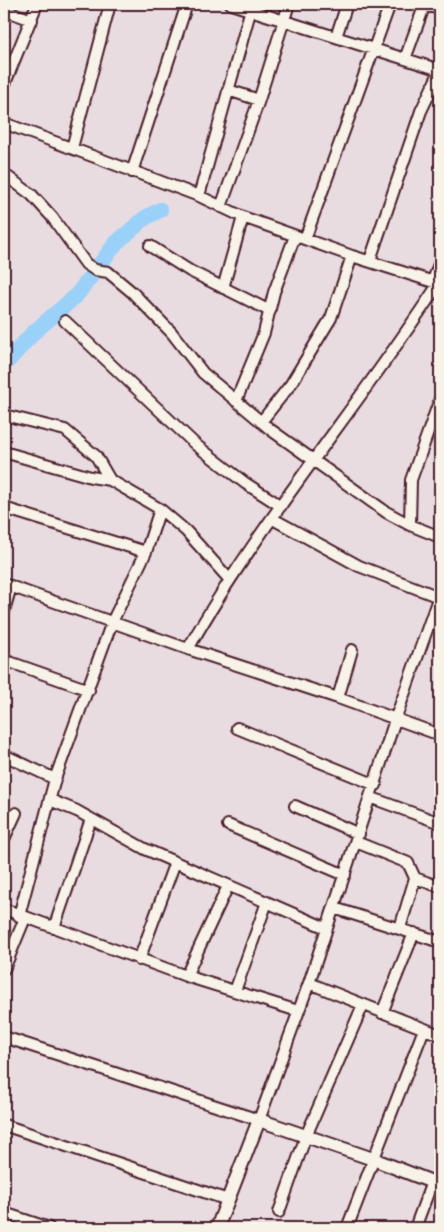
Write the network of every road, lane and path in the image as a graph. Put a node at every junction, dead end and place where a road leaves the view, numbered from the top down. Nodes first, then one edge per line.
1 (37, 4) edge
2 (110, 4) edge
3 (186, 4) edge
4 (230, 4) edge
5 (289, 4) edge
6 (347, 4) edge
7 (390, 4) edge
8 (423, 4) edge
9 (251, 7) edge
10 (440, 9) edge
11 (4, 10) edge
12 (32, 20) junction
13 (284, 22) junction
14 (336, 37) junction
15 (373, 48) junction
16 (405, 59) junction
17 (8, 66) edge
18 (440, 70) edge
19 (4, 86) edge
20 (228, 90) junction
21 (259, 100) junction
22 (4, 123) edge
23 (72, 148) junction
24 (132, 172) junction
25 (4, 174) edge
26 (199, 196) junction
27 (221, 207) junction
28 (243, 217) junction
29 (300, 237) junction
30 (150, 246) dead end
31 (352, 256) junction
32 (370, 260) junction
33 (440, 261) edge
34 (438, 283) edge
35 (223, 288) junction
36 (270, 311) junction
37 (65, 322) dead end
38 (440, 399) edge
39 (236, 401) junction
40 (4, 415) edge
41 (261, 422) junction
42 (4, 452) edge
43 (313, 460) junction
44 (110, 480) junction
45 (281, 506) junction
46 (4, 508) edge
47 (160, 509) junction
48 (273, 519) junction
49 (410, 524) junction
50 (440, 537) edge
51 (146, 552) junction
52 (229, 579) junction
53 (7, 585) edge
54 (440, 595) edge
55 (4, 611) edge
56 (112, 622) junction
57 (188, 649) junction
58 (352, 650) dead end
59 (4, 660) edge
60 (89, 690) junction
61 (338, 698) junction
62 (395, 720) junction
63 (237, 728) dead end
64 (440, 735) edge
65 (4, 755) edge
66 (55, 779) junction
67 (376, 785) junction
68 (372, 798) junction
69 (50, 800) junction
70 (295, 806) dead end
71 (16, 813) dead end
72 (92, 819) junction
73 (440, 823) edge
74 (228, 825) dead end
75 (358, 838) junction
76 (4, 839) edge
77 (175, 862) junction
78 (345, 875) junction
79 (415, 878) junction
80 (228, 886) junction
81 (440, 887) edge
82 (267, 902) junction
83 (334, 908) junction
84 (4, 910) edge
85 (22, 917) junction
86 (54, 928) junction
87 (326, 928) junction
88 (400, 928) junction
89 (414, 933) junction
90 (434, 940) dead end
91 (139, 960) junction
92 (4, 969) edge
93 (186, 976) junction
94 (309, 983) junction
95 (234, 991) junction
96 (363, 1005) junction
97 (298, 1011) junction
98 (382, 1013) junction
99 (424, 1029) junction
100 (440, 1035) edge
101 (4, 1036) edge
102 (259, 1120) junction
103 (4, 1125) edge
104 (306, 1136) junction
105 (373, 1159) junction
106 (436, 1184) edge
107 (228, 1200) junction
108 (279, 1212) dead end
109 (4, 1213) edge
110 (49, 1228) edge
111 (217, 1228) edge
112 (347, 1228) edge
113 (415, 1228) edge

1 - 12 street
2 - 23 street
3 - 24 street
4 - 9 street
5 - 13 street
6 - 14 street
7 - 15 street
8 - 10 street
8 - 16 street
9 - 13 street
9 - 20 street
11 - 12 street
12 - 17 street
13 - 14 street
13 - 21 street
14 - 15 street
15 - 16 street
15 - 29 street
16 - 18 street
17 - 19 street
18 - 32 street
20 - 21 street
20 - 26 street
21 - 27 street
22 - 23 street
23 - 24 street
24 - 26 street
25 - 39 street
26 - 27 street
27 - 28 street
28 - 29 street
28 - 35 street
29 - 31 street
29 - 36 street
30 - 35 street
31 - 32 street
31 - 41 street
32 - 34 street
33 - 34 street
34 - 43 street
35 - 36 street
36 - 39 street
37 - 45 street
38 - 49 street
39 - 41 street
40 - 44 street
41 - 43 street
42 - 44 street
43 - 45 street
43 - 49 street
44 - 47 street
45 - 48 street
46 - 51 street
47 - 51 street
47 - 52 street
48 - 52 street
48 - 54 street
49 - 50 street
51 - 56 street
52 - 57 street
53 - 55 street
53 - 56 street
54 - 62 street
56 - 57 street
56 - 60 street
57 - 61 street
58 - 61 street
59 - 60 street
60 - 66 street
61 - 62 street
62 - 64 street
62 - 67 street
63 - 67 street
65 - 66 street
66 - 69 street
67 - 68 street
68 - 73 street
68 - 75 street
69 - 72 street
69 - 85 street
70 - 75 street
71 - 76 street
72 - 77 street
72 - 86 street
74 - 78 street
75 - 78 street
75 - 79 street
77 - 80 street
77 - 91 street
78 - 83 street
79 - 81 street
79 - 88 street
80 - 82 street
80 - 93 street
82 - 87 street
82 - 95 street
83 - 87 street
83 - 88 street
84 - 85 street
85 - 86 street
85 - 92 street
86 - 91 street
87 - 94 street
88 - 89 street
89 - 90 street
89 - 98 street
91 - 93 street
93 - 95 street
94 - 96 street
94 - 97 street
95 - 97 street
96 - 98 street
96 - 104 street
97 - 102 street
98 - 99 street
99 - 100 street
99 - 105 street
101 - 102 street
102 - 104 street
102 - 107 street
103 - 107 street
104 - 105 street
104 - 108 street
105 - 106 street
105 - 112 street
106 - 113 street
107 - 111 street
109 - 110 street

